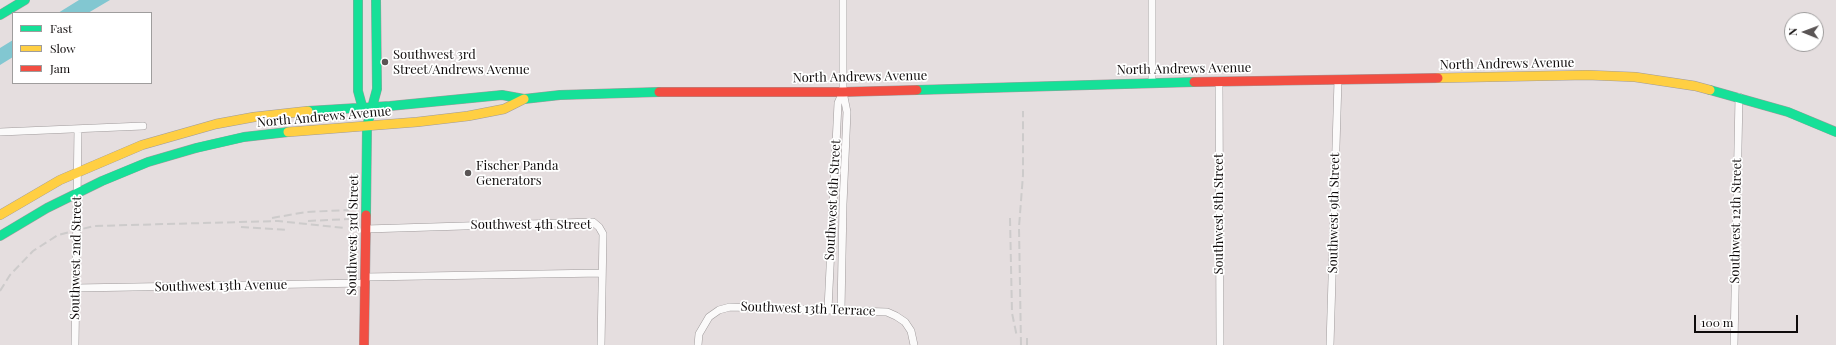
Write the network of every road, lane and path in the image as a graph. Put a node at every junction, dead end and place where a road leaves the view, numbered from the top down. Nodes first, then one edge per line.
1 (26, 0) edge
2 (36, 0) edge
3 (358, 0) edge
4 (376, 0) edge
5 (843, 0) edge
6 (1152, 0) edge
7 (17, 12) edge
8 (0, 15) edge
9 (12, 15) edge
10 (0, 22) edge
11 (1338, 80) junction
12 (1152, 82) junction
13 (1219, 82) junction
14 (843, 92) junction
15 (1739, 97) junction
16 (524, 99) junction
17 (362, 107) junction
18 (372, 107) junction
19 (143, 126) dead end
20 (367, 126) junction
21 (78, 129) junction
22 (0, 132) edge
23 (1836, 132) edge
24 (77, 172) junction
25 (77, 192) junction
26 (0, 215) edge
27 (366, 229) junction
28 (0, 236) edge
29 (602, 273) junction
30 (365, 280) junction
31 (76, 288) junction
32 (828, 309) junction
33 (841, 309) junction
34 (75, 345) edge
35 (364, 345) edge
36 (601, 345) edge
37 (698, 345) edge
38 (914, 345) edge
39 (1220, 345) edge
40 (1330, 345) edge
41 (1734, 345) edge

1 - 8 main road
2 - 7 main road
3 - 17 main road, Southwest 3rd Street
4 - 18 main road, Southwest 3rd Street
5 - 14 street, Southwest 6th Street
6 - 12 street
9 - 10 main road
11 - 13 main road, North Andrews Avenue
11 - 15 main road, North Andrews Avenue
11 - 40 street, Southwest 9th Street
12 - 13 main road, North Andrews Avenue
12 - 14 main road, North Andrews Avenue
13 - 39 street, Southwest 8th Street
14 - 16 main road, North Andrews Avenue
14 - 32 street, Southwest 6th Street
14 - 33 street, Southwest 6th Street
15 - 23 main road, North Andrews Avenue
15 - 41 street, Southwest 12th Street
16 - 18 main road, North Andrews Avenue
16 - 20 main road, North Andrews Avenue
17 - 18 main road, North Andrews Avenue
17 - 20 main road, Southwest 3rd Street
17 - 24 main road, North Andrews Avenue
18 - 20 main road, Southwest 3rd Street
19 - 21 street
20 - 25 main road, North Andrews Avenue
20 - 27 main road, Southwest 3rd Street
21 - 22 street
21 - 24 street, Southwest 2nd Street
24 - 25 street, Southwest 2nd Street
24 - 26 main road, North Andrews Avenue
25 - 28 main road, North Andrews Avenue
25 - 31 street, Southwest 2nd Street
27 - 29 street, Southwest 4th Street
27 - 30 main road, Southwest 3rd Street
29 - 30 street, Southwest 13th Avenue
29 - 36 street, Southwest 4th Street
30 - 31 street, Southwest 13th Avenue
30 - 35 main road, Southwest 3rd Street
31 - 34 street, Southwest 2nd Street
32 - 33 street, Southwest 13th Terrace
32 - 37 street, Southwest 13th Terrace
33 - 38 street, Southwest 13th Terrace

